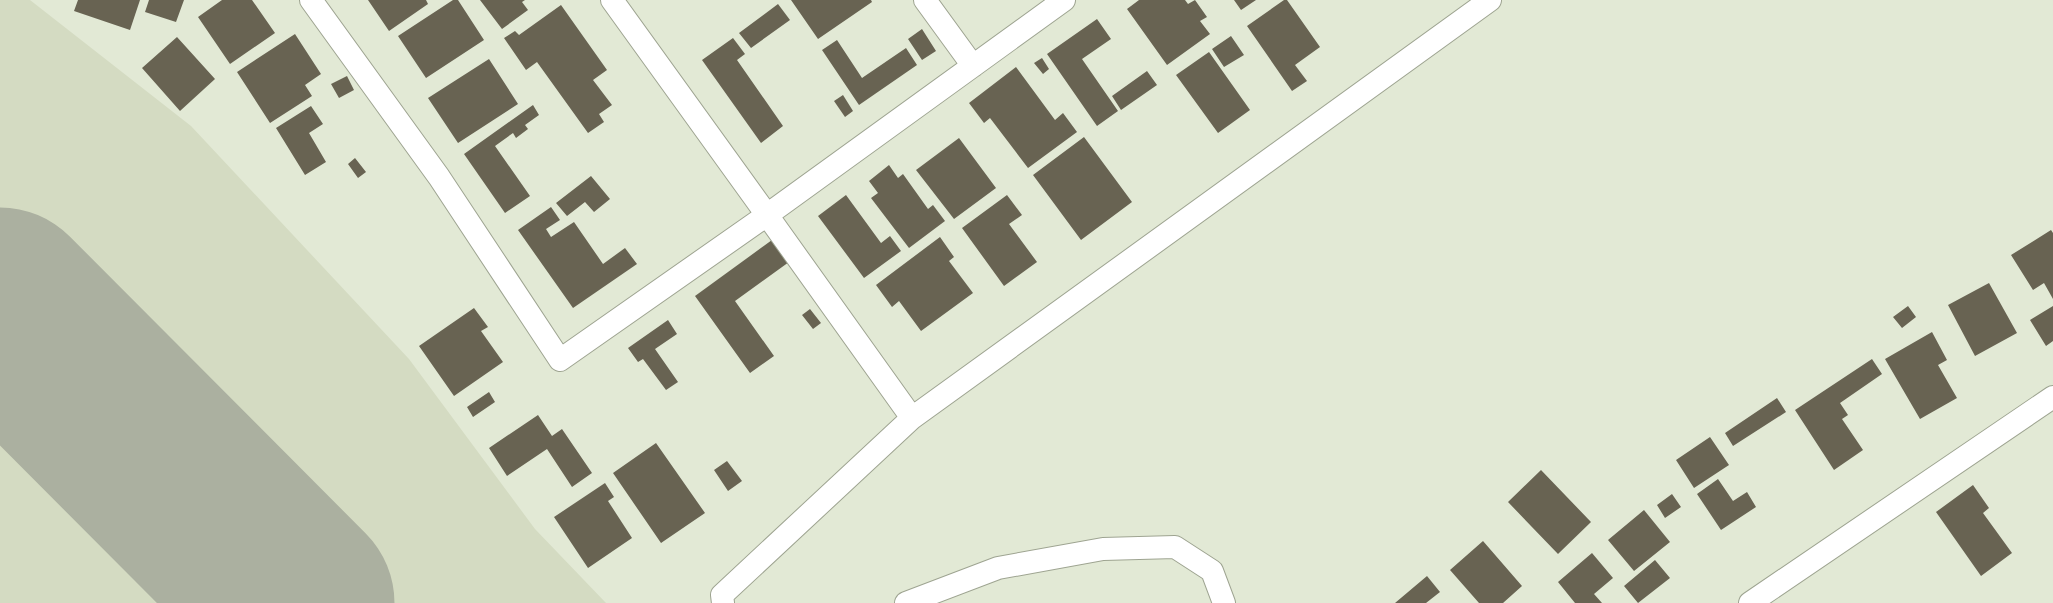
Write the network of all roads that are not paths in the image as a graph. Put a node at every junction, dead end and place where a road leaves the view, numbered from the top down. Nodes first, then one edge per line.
1 (311, 0) edge
2 (612, 0) edge
3 (925, 0) edge
4 (1064, 0) edge
5 (1490, 0) edge
6 (973, 66) junction
7 (767, 215) junction
8 (2053, 397) edge
9 (912, 418) junction
10 (723, 603) edge
11 (906, 603) edge
12 (1224, 603) edge
13 (1750, 603) edge

1 - 7 street
2 - 7 street
3 - 6 street
4 - 6 street
5 - 9 street
6 - 7 street
7 - 9 street
8 - 13 street
9 - 10 street
11 - 12 street

